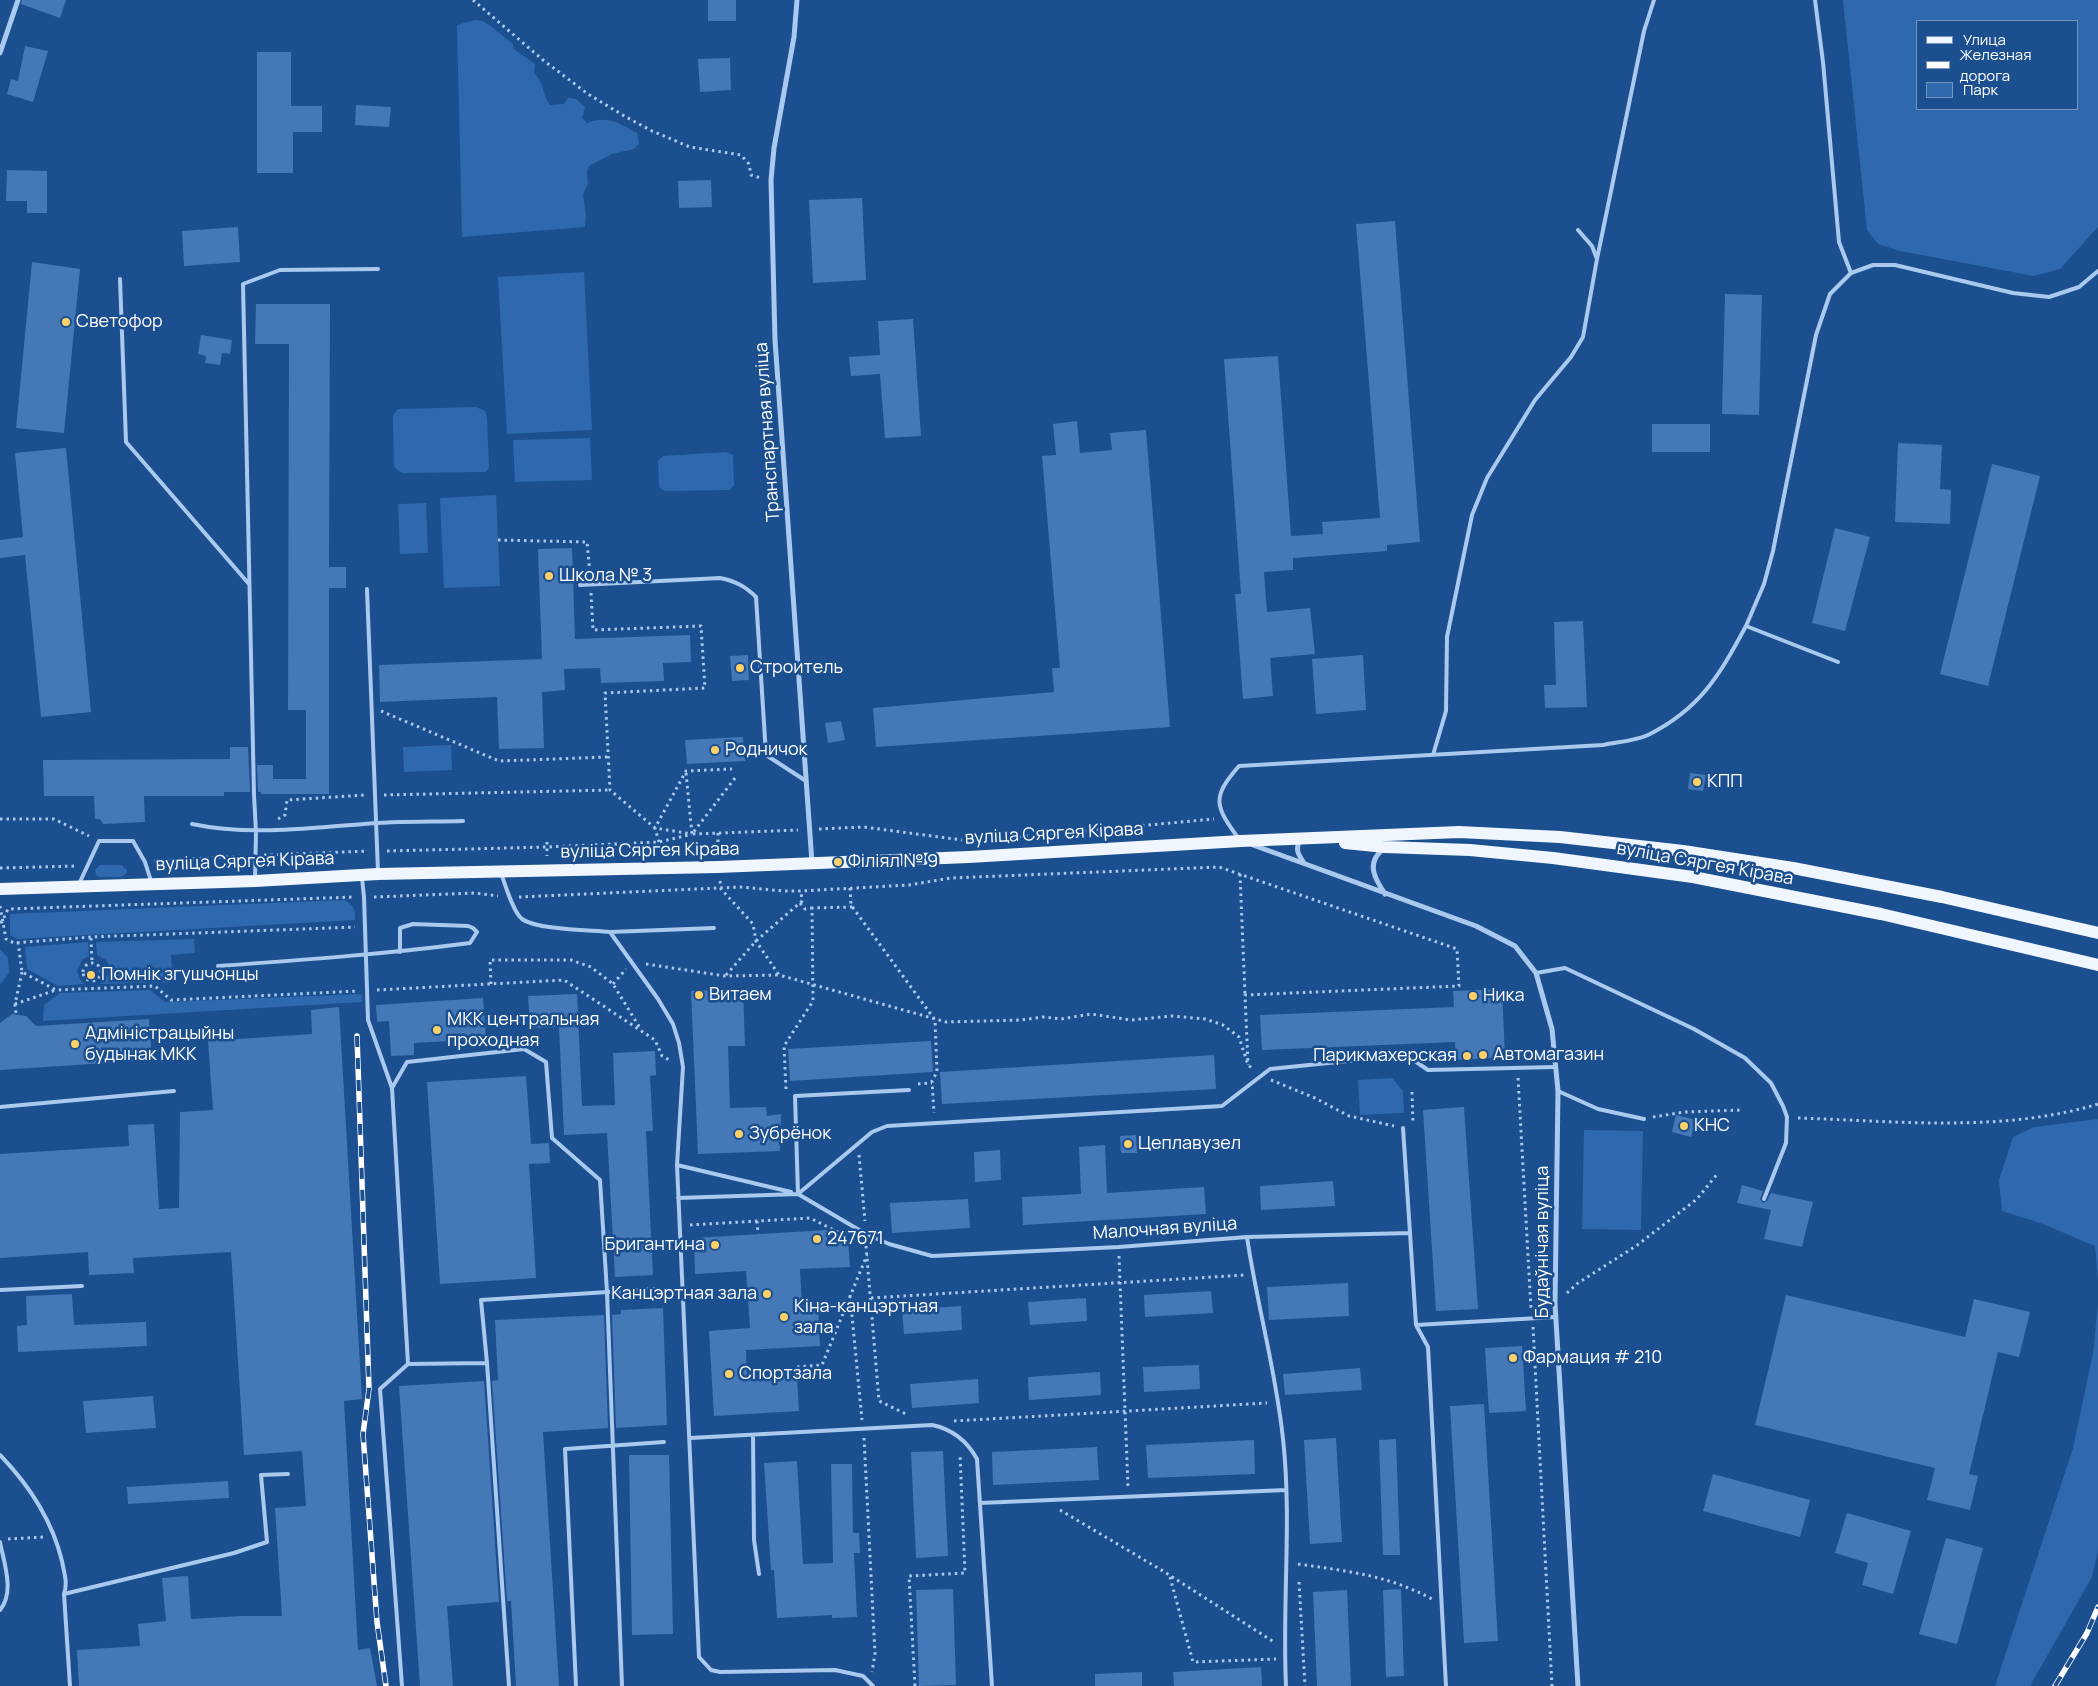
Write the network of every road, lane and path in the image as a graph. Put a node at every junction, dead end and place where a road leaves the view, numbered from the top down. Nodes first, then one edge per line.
1 (18, 0) edge
2 (472, 0) edge
3 (797, 0) edge
4 (1654, 0) edge
5 (1814, 0) edge
6 (0, 53) edge
7 (771, 180) junction
8 (1578, 230) dead end
9 (1597, 259) junction
10 (378, 269) dead end
11 (2098, 271) edge
12 (1851, 273) junction
13 (120, 279) dead end
14 (498, 540) dead end
15 (249, 584) junction
16 (580, 585) dead end
17 (591, 585) junction
18 (367, 589) dead end
19 (1746, 626) junction
20 (1838, 662) dead end
21 (371, 707) junction
22 (1433, 755) junction
23 (608, 757) junction
24 (732, 768) dead end
25 (686, 771) junction
26 (735, 778) dead end
27 (806, 781) junction
28 (610, 790) junction
29 (375, 795) junction
30 (1224, 818) junction
31 (0, 819) edge
32 (463, 821) dead end
33 (375, 823) junction
34 (192, 824) dead end
35 (655, 828) junction
36 (811, 829) junction
37 (256, 832) junction
38 (692, 834) junction
39 (89, 836) dead end
40 (997, 838) dead end
41 (1300, 839) junction
42 (967, 841) dead end
43 (1241, 841) junction
44 (659, 842) junction
45 (1385, 847) junction
46 (376, 851) junction
47 (255, 855) junction
48 (145, 862) junction
49 (812, 863) junction
50 (1305, 864) junction
51 (89, 866) junction
52 (0, 868) edge
53 (500, 871) junction
54 (378, 874) junction
55 (1240, 874) junction
56 (362, 876) junction
57 (255, 881) junction
58 (151, 883) junction
59 (78, 885) junction
60 (850, 888) junction
61 (0, 889) edge
62 (721, 889) junction
63 (801, 891) junction
64 (1386, 894) junction
65 (364, 897) junction
66 (511, 897) junction
67 (800, 903) junction
68 (0, 906) edge
69 (853, 907) junction
70 (812, 908) junction
71 (1, 922) edge
72 (365, 927) junction
73 (714, 928) dead end
74 (610, 932) junction
75 (2098, 933) edge
76 (91, 937) junction
77 (756, 941) junction
78 (18, 942) junction
79 (400, 952) junction
80 (366, 956) junction
81 (92, 962) junction
82 (632, 962) junction
83 (2098, 965) edge
84 (218, 966) dead end
85 (22, 972) junction
86 (1536, 973) junction
87 (779, 975) junction
88 (726, 976) junction
89 (92, 981) junction
90 (491, 984) junction
91 (613, 984) junction
92 (813, 984) junction
93 (92, 988) junction
94 (56, 990) junction
95 (367, 991) junction
96 (1245, 995) junction
97 (15, 1004) junction
98 (16, 1014) dead end
99 (935, 1020) junction
100 (642, 1030) junction
101 (683, 1067) junction
102 (1517, 1067) junction
103 (1555, 1067) junction
104 (1261, 1076) junction
105 (392, 1088) junction
106 (909, 1090) dead end
107 (1558, 1090) junction
108 (174, 1091) dead end
109 (786, 1092) dead end
110 (1412, 1092) dead end
111 (2098, 1104) edge
112 (0, 1107) edge
113 (1742, 1110) dead end
114 (1787, 1117) junction
115 (1644, 1119) joint
116 (934, 1123) junction
117 (1403, 1128) junction
118 (858, 1144) junction
119 (677, 1165) junction
120 (1718, 1173) dead end
121 (798, 1194) junction
122 (678, 1198) junction
123 (1764, 1199) dead end
124 (757, 1221) junction
125 (679, 1225) junction
126 (1410, 1233) junction
127 (758, 1234) dead end
128 (842, 1234) dead end
129 (866, 1234) junction
130 (1247, 1237) junction
131 (859, 1243) dead end
132 (867, 1247) junction
133 (1119, 1248) junction
134 (868, 1254) junction
135 (1253, 1275) junction
136 (1121, 1283) junction
137 (82, 1286) dead end
138 (656, 1289) dead end
139 (0, 1290) edge
140 (607, 1292) junction
141 (850, 1295) junction
142 (871, 1298) junction
143 (1555, 1304) junction
144 (1522, 1312) dead end
145 (1556, 1317) junction
146 (1532, 1319) junction
147 (1416, 1325) junction
148 (488, 1363) junction
149 (408, 1364) junction
150 (797, 1367) dead end
151 (1278, 1402) junction
152 (1125, 1412) junction
153 (944, 1421) dead end
154 (932, 1425) junction
155 (863, 1429) junction
156 (753, 1435) junction
157 (690, 1438) junction
158 (664, 1442) dead end
159 (612, 1446) junction
160 (960, 1451) dead end
161 (0, 1455) edge
162 (288, 1474) dead end
163 (1286, 1490) junction
164 (1128, 1496) junction
165 (1042, 1500) junction
166 (980, 1503) junction
167 (56, 1536) junction
168 (0, 1541) edge
169 (1298, 1564) dead end
170 (759, 1574) dead end
171 (1169, 1575) junction
172 (64, 1594) junction
173 (1441, 1604) junction
174 (0, 1610) edge
175 (1284, 1648) junction
176 (1284, 1658) junction
177 (872, 1684) edge
178 (70, 1686) edge
179 (402, 1686) edge
180 (508, 1686) edge
181 (576, 1686) edge
182 (622, 1686) edge
183 (915, 1686) edge
184 (992, 1686) edge
185 (1286, 1686) edge
186 (1446, 1686) edge
187 (1552, 1686) edge
188 (1578, 1686) edge

1 - 6 street
2 - 7 path
3 - 7 street, Транспартная вуліца
4 - 9 lane
5 - 12 lane
7 - 27 street, Транспартная вуліца
8 - 9 lane
9 - 22 lane
10 - 15 lane
11 - 12 lane
12 - 19 lane
13 - 15 lane
14 - 17 path
15 - 37 lane
16 - 17 lane
17 - 23 path
17 - 27 lane
18 - 21 lane
19 - 20 lane
19 - 22 lane
21 - 23 path
21 - 29 lane
22 - 30 lane
23 - 28 path
24 - 25 path
25 - 35 path
25 - 38 path
26 - 38 path
27 - 36 street, Транспартная вуліца
28 - 29 path
28 - 35 path
29 - 33 lane
29 - 37 path
30 - 40 path
30 - 43 lane
31 - 39 path
32 - 33 lane
33 - 37 lane
33 - 46 lane
34 - 37 lane
35 - 38 path
35 - 44 path
36 - 38 path
36 - 42 path
36 - 49 street, Транспартная вуліца
37 - 47 lane
38 - 44 path
41 - 43 main road, вуліца Сяргея Кірава
41 - 45 main road, вуліца Сяргея Кірава
41 - 50 street
41 - 75 main road, вуліца Сяргея Кірава
43 - 49 main road, вуліца Сяргея Кірава
43 - 50 street, Будаўнічая вуліца
44 - 46 path
45 - 64 street
45 - 83 main road, вуліца Сяргея Кірава
46 - 47 path
46 - 54 lane
47 - 48 path
47 - 57 lane
48 - 51 lane
48 - 58 lane
49 - 53 main road, вуліца Сяргея Кірава
50 - 64 street, Будаўнічая вуліца
51 - 52 path
51 - 59 lane
53 - 54 main road, вуліца Сяргея Кірава
53 - 66 lane
54 - 56 main road, вуліца Сяргея Кірава
55 - 60 path
55 - 96 path
55 - 96 path
56 - 57 main road, вуліца Сяргея Кірава
56 - 65 lane
57 - 58 main road, вуліца Сяргея Кірава
58 - 59 main road, вуліца Сяргея Кірава
59 - 61 main road, вуліца Сяргея Кірава
60 - 63 path
60 - 69 path
62 - 63 path
62 - 66 path
62 - 77 path
63 - 67 path
64 - 86 street, Будаўнічая вуліца
65 - 66 path
65 - 71 path
65 - 72 lane
66 - 74 lane
67 - 70 path
67 - 77 path
68 - 71 path
69 - 70 path
69 - 99 path
70 - 92 path
71 - 78 path
72 - 76 path
72 - 80 lane
73 - 74 lane
74 - 82 lane
76 - 78 path
76 - 81 path
77 - 87 path
77 - 88 path
78 - 85 path
79 - 79 lane
79 - 80 lane
80 - 84 lane
80 - 95 lane
81 - 89 path
81 - 89 path
82 - 88 path
82 - 91 path
82 - 101 lane
85 - 94 path
85 - 97 path
86 - 103 street, Будаўнічая вуліца
86 - 114 lane
87 - 88 path
87 - 92 path
89 - 93 path
90 - 91 path
90 - 95 path
90 - 100 path
91 - 100 path
92 - 99 path
92 - 109 path
93 - 94 path
93 - 95 path
94 - 97 path
95 - 105 lane
96 - 99 path
97 - 98 path
99 - 116 path
100 - 101 path
101 - 119 lane
102 - 103 lane
102 - 104 lane
102 - 144 path
103 - 107 street, Будаўнічая вуліца
104 - 116 lane
104 - 117 path
105 - 140 lane
105 - 149 lane
106 - 121 lane
107 - 115 lane
107 - 143 street, Будаўнічая вуліца
108 - 112 lane
110 - 117 path
111 - 114 path
113 - 115 path
114 - 123 lane
116 - 118 lane
117 - 126 lane
118 - 121 lane
118 - 129 path
119 - 121 lane, Малочная вуліца
119 - 122 lane
120 - 143 path
121 - 122 lane
121 - 129 lane, Малочная вуліца
122 - 125 lane
124 - 125 path
124 - 127 path
124 - 128 path
125 - 157 lane
126 - 130 lane
126 - 147 lane
129 - 132 path
129 - 133 lane, Малочная вуліца
130 - 133 lane, Малочная вуліца
130 - 135 lane, Малочная вуліца
131 - 132 path
132 - 134 path
133 - 136 path
134 - 141 path
134 - 142 path
135 - 136 path
135 - 151 lane, Малочная вуліца
136 - 142 path
136 - 152 path
137 - 139 lane
138 - 140 lane
140 - 148 lane
140 - 159 lane
141 - 150 path
141 - 155 path
142 - 154 path
143 - 145 street, Будаўнічая вуліца
145 - 146 lane
145 - 188 street, Будаўнічая вуліца
146 - 147 lane
146 - 187 path
147 - 173 lane
148 - 149 lane
148 - 180 lane
149 - 179 lane
151 - 152 path
151 - 163 lane, Малочная вуліца
152 - 153 path
152 - 164 path
154 - 155 lane
154 - 166 lane
155 - 156 lane
155 - 177 path
156 - 157 lane
156 - 170 lane
157 - 177 lane
158 - 159 lane
159 - 181 lane
159 - 182 lane
160 - 183 path
161 - 167 lane
162 - 172 lane
163 - 164 lane
163 - 175 lane, Малочная вуліца
164 - 165 lane
165 - 166 lane
165 - 171 path
166 - 184 lane
167 - 168 path
167 - 172 lane
168 - 174 lane
169 - 173 path
171 - 175 path
171 - 176 path
172 - 178 lane
173 - 186 lane
175 - 176 lane, Малочная вуліца
176 - 185 lane, Малочная вуліца

